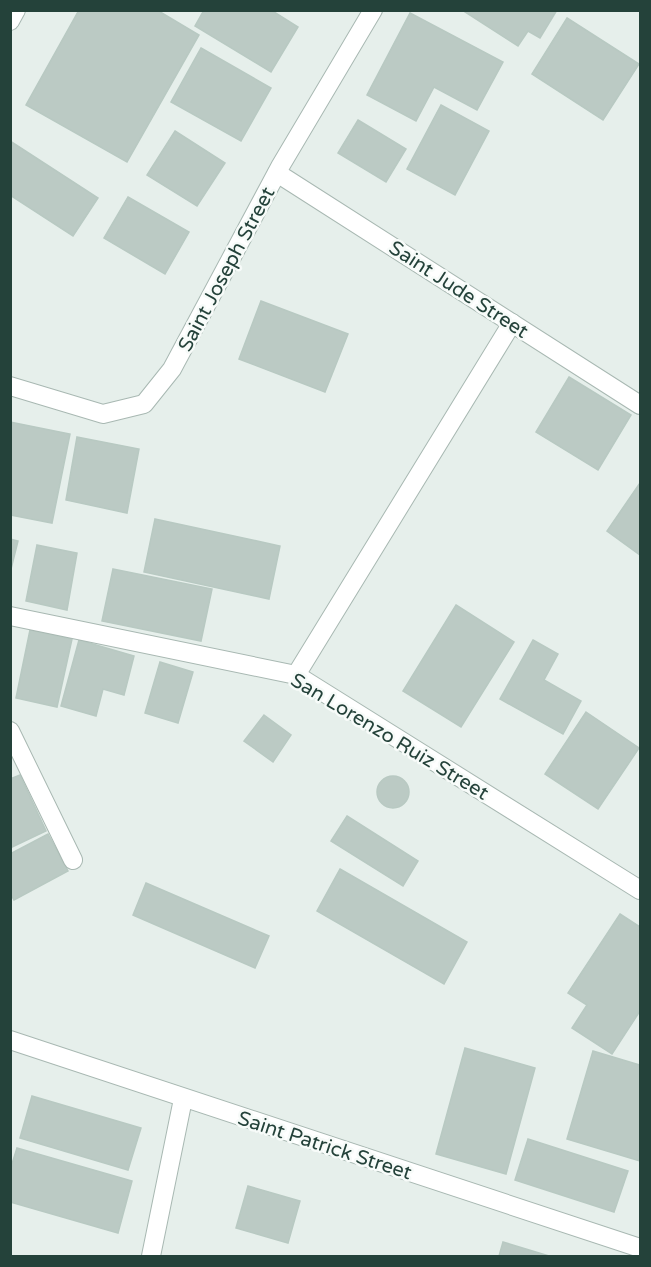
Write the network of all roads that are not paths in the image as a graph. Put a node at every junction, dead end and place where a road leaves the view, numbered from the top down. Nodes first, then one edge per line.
1 (16, 10) edge
2 (374, 10) edge
3 (10, 21) edge
4 (277, 173) junction
5 (512, 323) junction
6 (10, 386) edge
7 (640, 405) edge
8 (10, 616) edge
9 (296, 675) junction
10 (10, 731) edge
11 (73, 860) dead end
12 (640, 890) edge
13 (10, 1040) edge
14 (183, 1099) junction
15 (640, 1248) edge
16 (151, 1257) edge

1 - 3 street
2 - 4 street, Saint Joseph Street
4 - 5 street, Saint Jude Street
4 - 6 street, Saint Joseph Street
5 - 7 street, Saint Jude Street
5 - 9 street
8 - 9 street, San Lorenzo Ruiz Street
9 - 12 street, San Lorenzo Ruiz Street
10 - 11 street
13 - 14 street, Saint Patrick Street
14 - 15 street, Saint Patrick Street
14 - 16 street

